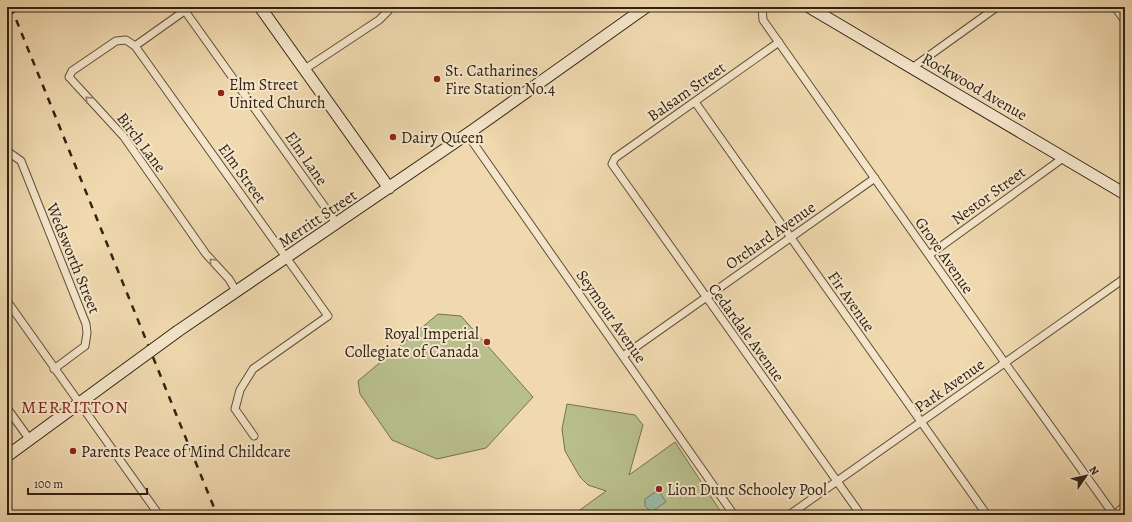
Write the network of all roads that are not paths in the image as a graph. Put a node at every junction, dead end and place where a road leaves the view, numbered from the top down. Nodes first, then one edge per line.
1 (260, 7) edge
2 (389, 7) edge
3 (646, 7) edge
4 (762, 7) edge
5 (997, 7) edge
6 (1115, 7) edge
7 (817, 8) edge
8 (188, 9) edge
9 (988, 9) edge
10 (1125, 21) edge
11 (779, 42) junction
12 (134, 46) junction
13 (912, 68) junction
14 (305, 69) junction
15 (695, 102) junction
16 (467, 134) junction
17 (7, 151) edge
18 (1063, 158) junction
19 (612, 164) joint
20 (875, 178) junction
21 (389, 188) junction
22 (1125, 194) edge
23 (337, 224) junction
24 (790, 237) junction
25 (929, 255) junction
26 (286, 258) junction
27 (1125, 278) edge
28 (236, 291) junction
29 (706, 298) junction
30 (7, 301) edge
31 (624, 356) junction
32 (1004, 363) junction
33 (54, 368) junction
34 (79, 404) junction
35 (7, 408) edge
36 (921, 422) junction
37 (254, 436) dead end
38 (30, 440) junction
39 (7, 456) edge
40 (836, 480) junction
41 (1125, 506) edge
42 (158, 515) edge
43 (734, 515) edge
44 (789, 515) edge
45 (860, 515) edge
46 (987, 515) edge
47 (1114, 515) edge

1 - 14 street
2 - 14 street
3 - 16 street, Merritt Street
4 - 11 street, Grove Avenue
5 - 9 street
6 - 10 street
7 - 13 street, Rockwood Avenue
8 - 12 street
8 - 23 street, Elm Lane
9 - 13 street
11 - 15 street, Balsam Street
11 - 20 street, Grove Avenue
12 - 26 street, Elm Street
28 -> 12 street, Birch Lane
13 - 18 street, Rockwood Avenue
14 - 21 street
15 - 19 street, Balsam Street
15 - 24 street, Fir Avenue
16 - 21 street, Merritt Street
16 - 31 street, Seymour Avenue
17 - 33 street, Wedsworth Street
18 - 22 street, Rockwood Avenue
18 - 25 street, Nestor Street
19 - 29 street, Cedardale Avenue
20 - 24 street, Orchard Avenue
20 - 25 street, Grove Avenue
21 - 23 street, Merritt Street
23 - 26 street, Merritt Street
24 - 29 street, Orchard Avenue
24 - 36 street, Fir Avenue
25 - 32 street, Grove Avenue
26 - 28 street, Merritt Street
26 - 37 street, Elm Street
27 - 32 street, Park Avenue
28 - 34 street, Merritt Street, bridge
29 - 31 street, Orchard Avenue
29 - 40 street, Cedardale Avenue
30 - 33 street
31 - 43 street, Seymour Avenue
32 - 36 street, Park Avenue
32 - 47 street, Grove Avenue
33 - 34 street
34 - 38 street, Merritt Street
34 - 42 street
35 - 38 street
36 - 40 street, Park Avenue
36 - 46 street, Fir Avenue
38 - 39 street, Merritt Street
40 - 44 street, Park Avenue
40 - 45 street, Cedardale Avenue
41 - 47 street

